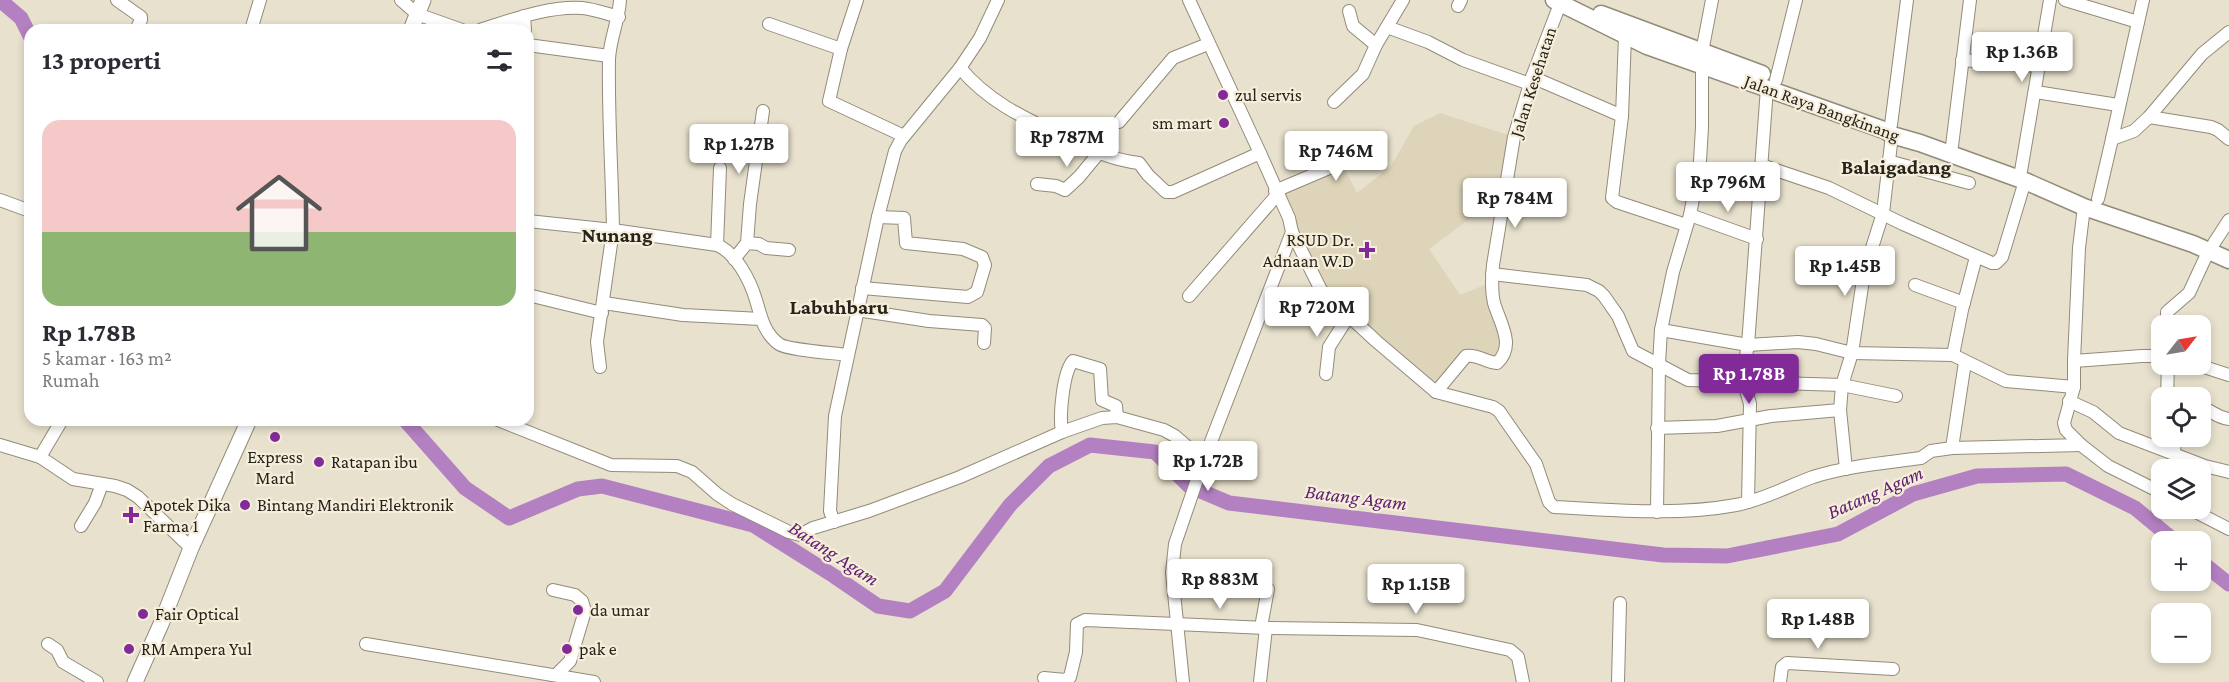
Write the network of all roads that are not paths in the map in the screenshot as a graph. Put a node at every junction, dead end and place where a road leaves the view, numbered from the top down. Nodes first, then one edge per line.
1 (117, 0) edge
2 (260, 0) edge
3 (401, 0) edge
4 (620, 0) edge
5 (857, 0) edge
6 (998, 0) edge
7 (1188, 0) edge
8 (1403, 0) edge
9 (1712, 0) edge
10 (1796, 0) edge
11 (1907, 0) edge
12 (1970, 0) edge
13 (2050, 0) edge
14 (2065, 0) edge
15 (2143, 0) edge
16 (1564, 1) edge
17 (420, 7) edge
18 (1349, 11) dead end
19 (524, 16) junction
20 (619, 17) junction
21 (2138, 22) junction
22 (139, 24) edge
23 (253, 24) edge
24 (413, 24) edge
25 (451, 24) edge
26 (499, 24) edge
27 (525, 24) edge
28 (769, 24) dead end
29 (1387, 27) junction
30 (2229, 32) edge
31 (1625, 36) junction
32 (1650, 40) junction
33 (1208, 44) junction
34 (1376, 45) junction
35 (534, 46) edge
36 (841, 49) junction
37 (609, 56) junction
38 (1702, 58) junction
39 (1962, 60) junction
40 (2039, 66) junction
41 (960, 68) junction
42 (1531, 80) junction
43 (1772, 84) junction
44 (2036, 92) junction
45 (1334, 102) dead end
46 (2118, 105) junction
47 (763, 111) dead end
48 (1622, 116) junction
49 (2149, 117) junction
50 (1119, 122) dead end
51 (1884, 126) junction
52 (904, 136) junction
53 (1918, 138) junction
54 (2112, 139) junction
55 (2229, 139) edge
56 (1374, 143) dead end
57 (1952, 146) junction
58 (1260, 153) junction
59 (1098, 154) junction
60 (1888, 161) junction
61 (1761, 165) junction
62 (720, 168) dead end
63 (2023, 176) junction
64 (1969, 183) dead end
65 (1036, 184) dead end
66 (1276, 193) junction
67 (0, 200) edge
68 (2091, 203) junction
69 (24, 209) edge
70 (1883, 213) junction
71 (878, 217) junction
72 (1688, 220) junction
73 (2229, 220) edge
74 (534, 222) edge
75 (613, 230) junction
76 (1292, 232) junction
77 (1757, 239) junction
78 (747, 243) junction
79 (717, 245) junction
80 (2217, 248) edge
81 (789, 250) dead end
82 (1976, 257) junction
83 (734, 259) junction
84 (2229, 260) edge
85 (1492, 274) junction
86 (1915, 285) dead end
87 (862, 288) junction
88 (534, 296) edge
89 (1189, 296) dead end
90 (1964, 303) junction
91 (603, 308) junction
92 (857, 310) junction
93 (2168, 315) edge
94 (1348, 317) junction
95 (761, 319) junction
96 (1661, 330) junction
97 (984, 343) dead end
98 (1748, 345) junction
99 (1852, 353) junction
100 (848, 355) junction
101 (1953, 355) junction
102 (2151, 357) edge
103 (2074, 361) junction
104 (1965, 362) junction
105 (1659, 364) junction
106 (600, 367) dead end
107 (2211, 369) edge
108 (1326, 374) dead end
109 (2229, 375) edge
110 (1743, 383) junction
111 (1842, 385) junction
112 (2074, 387) junction
113 (1436, 392) junction
114 (1896, 396) dead end
115 (2069, 401) junction
116 (1840, 410) junction
117 (1117, 413) junction
118 (2211, 413) edge
119 (1751, 419) junction
120 (2229, 419) edge
121 (58, 426) edge
122 (246, 426) edge
123 (513, 426) edge
124 (1062, 428) junction
125 (1657, 428) junction
126 (0, 445) edge
127 (2081, 445) junction
128 (2174, 447) edge
129 (1949, 449) junction
130 (2174, 453) junction
131 (40, 457) junction
132 (1203, 463) junction
133 (1846, 465) junction
134 (2229, 472) edge
135 (102, 484) junction
136 (2151, 488) edge
137 (1749, 494) junction
138 (1657, 512) junction
139 (832, 518) junction
140 (2209, 519) edge
141 (81, 526) dead end
142 (2229, 529) edge
143 (191, 548) junction
144 (1268, 589) dead end
145 (553, 590) dead end
146 (1620, 603) dead end
147 (1177, 623) junction
148 (1263, 628) junction
149 (48, 644) dead end
150 (366, 644) dead end
151 (1893, 669) dead end
152 (556, 675) junction
153 (531, 677) edge
154 (1044, 678) dead end
155 (97, 682) edge
156 (135, 682) edge
157 (594, 682) edge
158 (1183, 682) edge
159 (1260, 682) edge
160 (1523, 682) edge
161 (1618, 682) edge
162 (1780, 682) edge

1 - 22 street
2 - 23 street
3 - 17 street
4 - 20 street
5 - 36 street
6 - 41 street
7 - 33 street
8 - 29 street
9 - 38 street
10 - 43 street
11 - 51 street
12 - 39 street
13 - 40 street
14 - 21 street
15 - 21 street
16 - 31 highway, Jalan Raya Bangkinang
16 - 32 highway, Jalan Raya Bangkinang
16 - 42 street, Jalan Kesehatan
17 - 24 main road
17 - 25 street
18 - 34 street
19 - 20 street
19 - 26 street
19 - 27 street
20 - 37 street
21 - 46 street
28 - 36 street
29 - 34 street
29 - 42 street
30 - 49 street
31 - 32 highway, Jalan Raya Bangkinang
31 - 48 street
32 - 38 highway, Jalan Raya Bangkinang
33 - 50 street
33 - 58 street
34 - 45 street
35 - 37 street
36 - 52 street
37 - 75 street
38 - 43 highway, Jalan Raya Bangkinang
38 - 72 street
39 - 40 street
39 - 57 street
40 - 44 street
41 - 52 street
41 - 59 street
42 - 48 street
42 - 85 street, Jalan Kesehatan
43 - 51 highway, Jalan Raya Bangkinang
43 - 61 street
44 - 46 street
44 - 63 street
46 - 54 street
47 - 78 street
48 - 72 street
49 - 54 street
49 - 55 street
51 - 53 highway, Jalan Raya Bangkinang
51 - 60 street
52 - 71 street
53 - 57 highway, Jalan Raya Bangkinang
53 - 63 highway, Jalan Raya Bangkinang
54 - 68 street
56 - 66 street
57 - 63 highway, Jalan Raya Bangkinang
58 - 59 street
58 - 66 street
59 - 65 street
60 - 64 street
60 - 70 street
61 - 70 street
61 - 77 street
62 - 79 street
63 - 68 highway, Jalan Raya Bangkinang
63 - 82 street
66 - 76 street
66 - 89 street
67 - 69 street
68 - 80 highway, Jalan Raya Bangkinang
68 - 103 street
70 - 82 street
70 - 99 street
71 - 87 street
71 - 87 street
72 - 77 street
72 - 96 street
73 - 80 street
74 - 75 street
75 - 79 street
75 - 91 street
76 - 94 street
76 - 132 street
77 - 98 street
78 - 81 street
78 - 83 street
79 - 83 street
80 - 84 highway, Jalan Raya Bangkinang
80 - 93 street
82 - 90 street
83 - 95 street
85 - 105 street
85 - 113 street, Jalan Kesehatan
86 - 90 street
87 - 92 street
88 - 91 street
90 - 101 street
91 - 95 street
91 - 106 street
92 - 97 street
92 - 100 street
94 - 108 street
94 - 113 street
95 - 100 street
96 - 98 street
96 - 105 street
98 - 99 street
98 - 110 street
99 - 101 street
99 - 111 street
100 - 139 street
101 - 104 street
102 - 103 street
103 - 112 street
104 - 112 street
104 - 129 street
105 - 110 street
105 - 125 street
107 - 109 street
110 - 111 street
110 - 119 street
111 - 114 street
111 - 116 street
112 - 115 street
113 - 138 street
115 - 127 street
115 - 130 street
116 - 119 street
116 - 133 street
117 - 124 street
117 - 124 street
117 - 132 street
118 - 120 street
119 - 125 street
119 - 137 street
121 - 131 street
122 - 143 main road
123 - 139 street
124 - 139 street
125 - 138 street
126 - 131 street
127 - 129 street
127 - 136 street
128 - 130 street
129 - 133 street
130 - 134 street
131 - 135 street
132 - 147 street
133 - 137 street
135 - 141 street
135 - 143 street
137 - 138 street
140 - 142 street
143 - 156 main road
144 - 148 street
145 - 152 street
146 - 161 street
147 - 148 street
147 - 154 street
147 - 158 street
148 - 159 street
148 - 160 street
149 - 155 street
150 - 153 street
151 - 162 street
152 - 153 street
152 - 157 street

